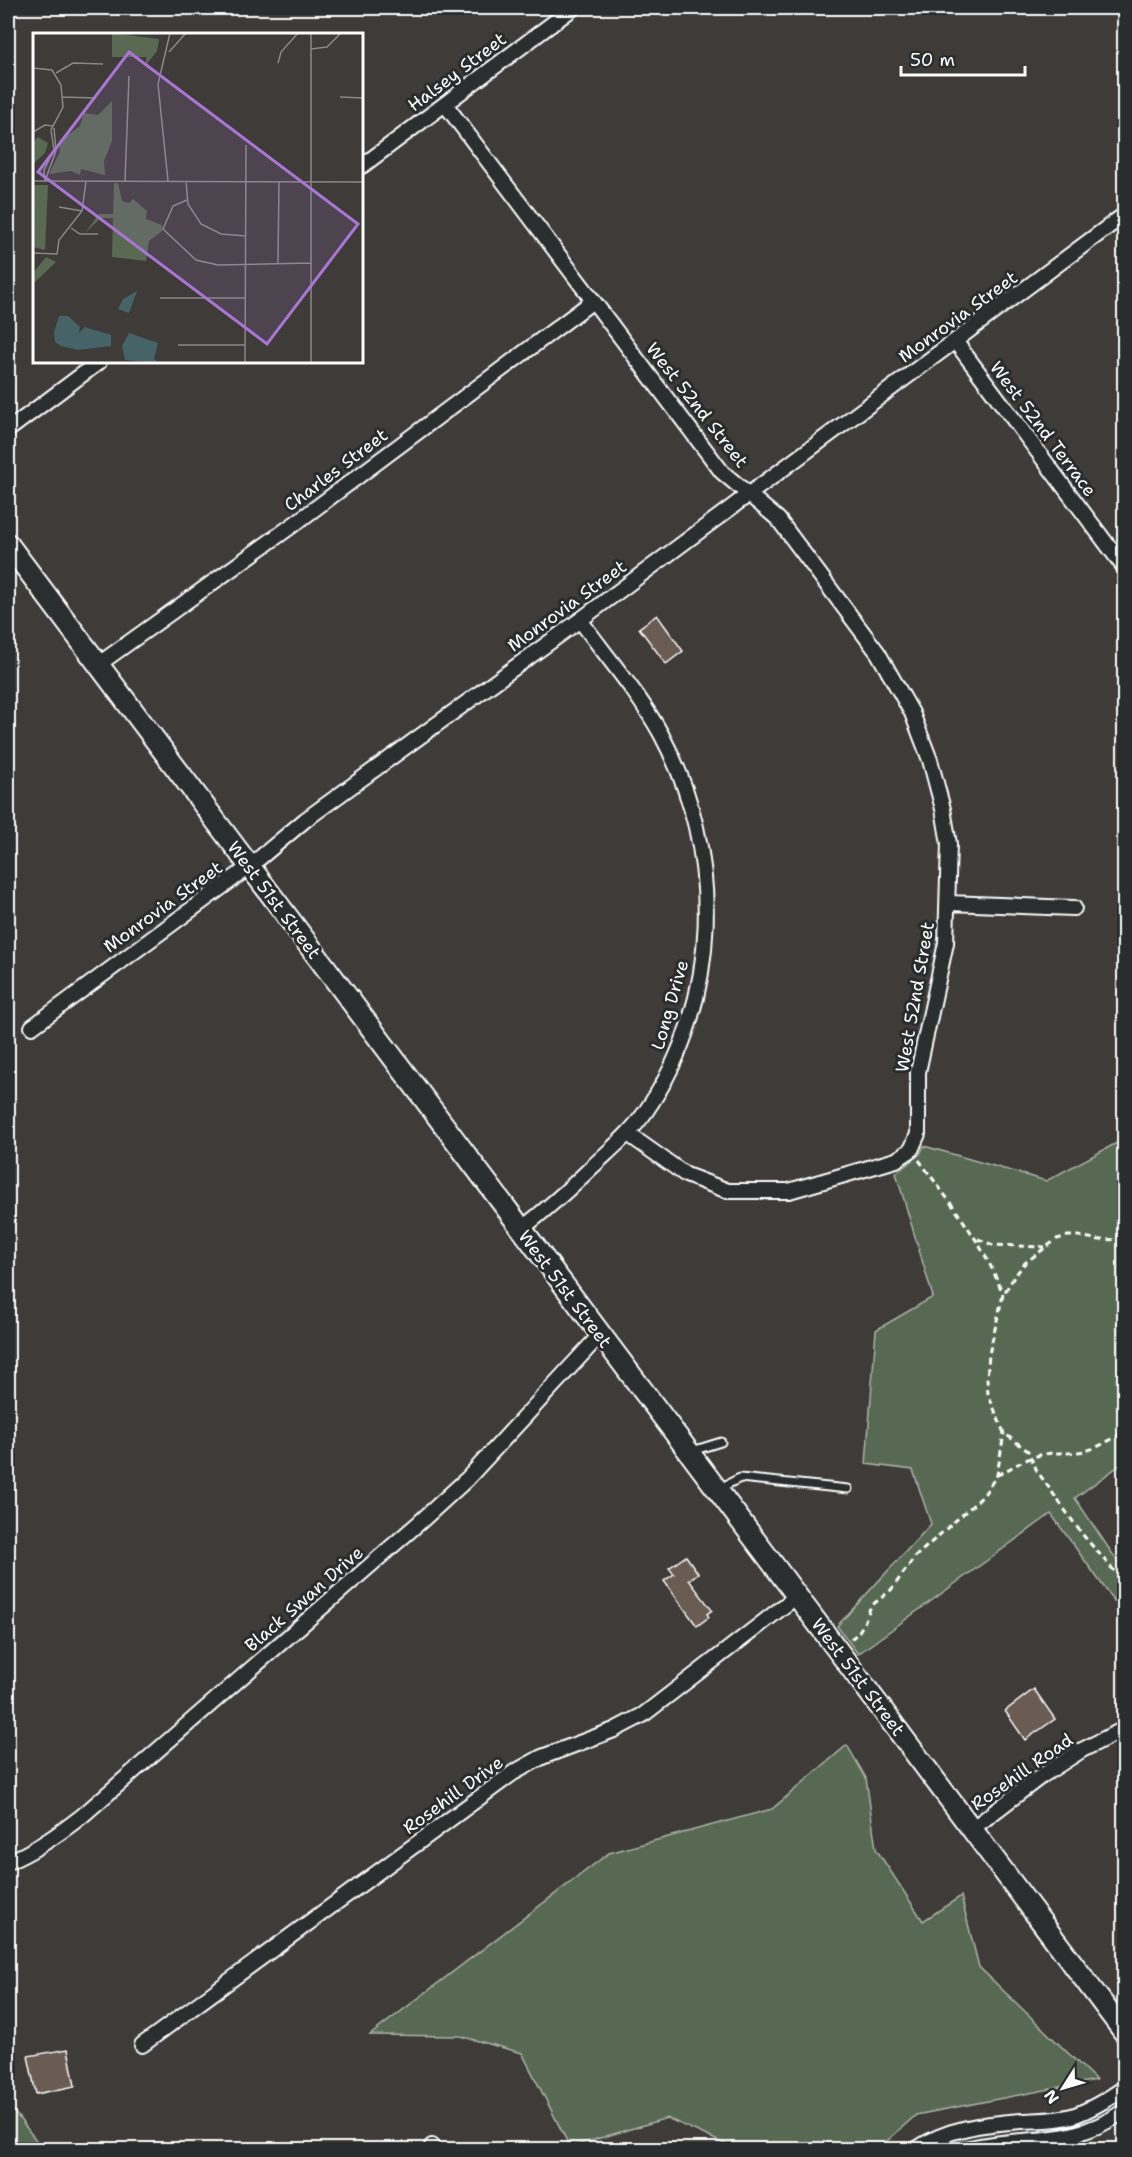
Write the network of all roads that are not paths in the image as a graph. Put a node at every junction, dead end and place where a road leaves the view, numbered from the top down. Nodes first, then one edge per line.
1 (573, 8) edge
2 (445, 104) junction
3 (363, 165) edge
4 (1125, 215) edge
5 (593, 301) junction
6 (955, 341) junction
7 (98, 363) edge
8 (8, 430) edge
9 (748, 494) junction
10 (8, 544) edge
11 (1125, 567) edge
12 (579, 620) junction
13 (99, 664) junction
14 (249, 867) junction
15 (949, 903) junction
16 (1074, 908) dead end
17 (32, 1027) dead end
18 (628, 1134) junction
19 (520, 1230) junction
20 (600, 1335) junction
21 (721, 1442) dead end
22 (689, 1452) junction
23 (848, 1489) dead end
24 (717, 1490) junction
25 (797, 1596) junction
26 (1125, 1730) edge
27 (972, 1829) junction
28 (8, 1862) edge
29 (1125, 2032) edge
30 (141, 2045) dead end
31 (1125, 2088) edge
32 (1125, 2111) edge
33 (969, 2127) junction
34 (967, 2148) edge
35 (915, 2150) edge

1 - 2 street, Halsey Street
2 - 3 street, Halsey Street
2 - 5 street, West 52nd Street
4 - 6 street, Monrovia Street
5 - 9 street, West 52nd Street
5 - 13 street, Charles Street
6 - 9 street, Monrovia Street
6 - 11 street, West 52nd Terrace
7 - 8 street
9 - 12 street, Monrovia Street
9 - 15 street, West 52nd Street
10 - 13 street, West 51st Street
12 - 14 street, Monrovia Street
12 - 18 street, Long Drive
13 - 14 street, West 51st Street
14 - 17 street, Monrovia Street
14 - 19 street, West 51st Street
15 - 16 street, West 52nd Street
15 - 18 street, West 52nd Street
18 - 19 street, Long Drive
19 - 20 street, West 51st Street
20 - 22 street, West 51st Street
20 - 28 street, Black Swan Drive
21 - 22 lane
22 - 24 street, West 51st Street
23 - 24 lane
24 - 25 street, West 51st Street
25 - 27 street, West 51st Street
25 - 30 street, Rosehill Drive
26 - 27 street, Rosehill Road
27 - 29 street, West 51st Street
31 - 33 street
32 - 34 street
33 - 34 street
33 - 35 street

